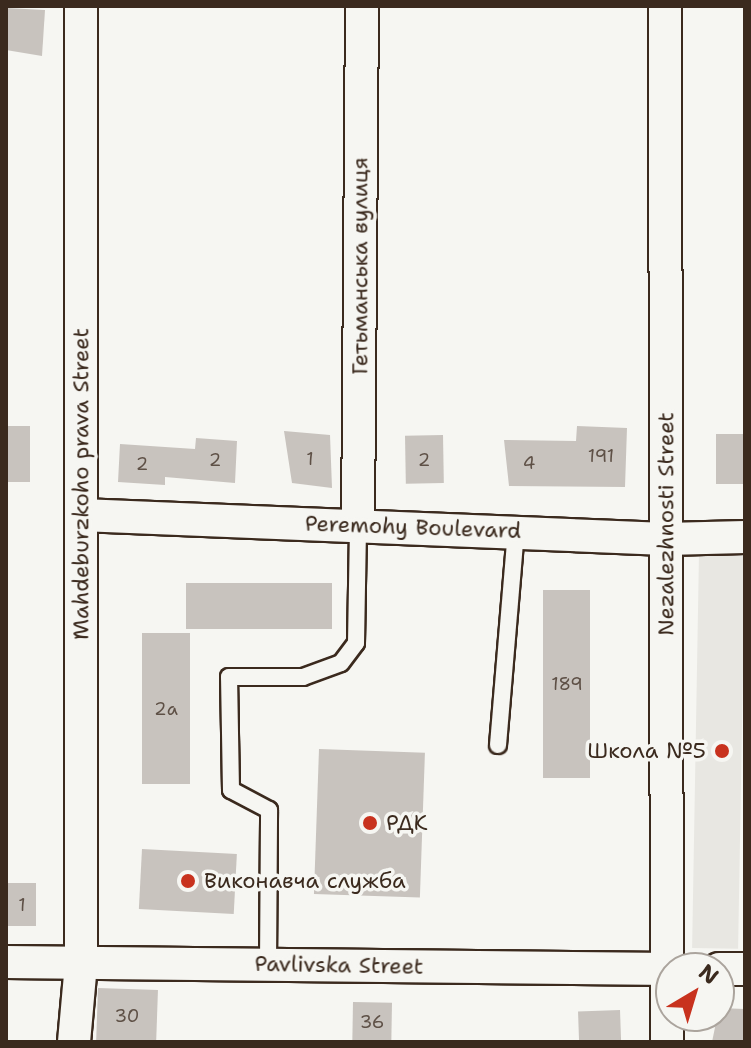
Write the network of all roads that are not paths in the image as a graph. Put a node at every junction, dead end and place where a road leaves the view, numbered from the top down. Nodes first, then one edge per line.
1 (81, 6) edge
2 (362, 6) edge
3 (665, 6) edge
4 (81, 515) junction
5 (358, 525) junction
6 (516, 531) junction
7 (745, 537) edge
8 (666, 539) junction
9 (498, 745) dead end
10 (670, 952) edge
11 (6, 962) edge
12 (81, 963) junction
13 (268, 964) junction
14 (655, 969) edge
15 (74, 1042) edge

1 - 4 street, Mahdeburzkoho prava Street
2 - 5 street, Гетьманська вулиця
3 - 8 street, Nezalezhnosti Street
4 - 5 street, Peremohy Boulevard
4 - 12 street, Mahdeburzkoho prava Street
5 - 6 street, Peremohy Boulevard
5 - 13 lane
6 - 8 street, Peremohy Boulevard
6 - 9 lane
7 - 8 street, Peremohy Boulevard
8 - 10 street, Nezalezhnosti Street
11 - 12 street, Pavlivska Street
12 - 13 street, Pavlivska Street
12 - 15 street, Mahdeburzkoho prava Street
13 - 14 street, Pavlivska Street

